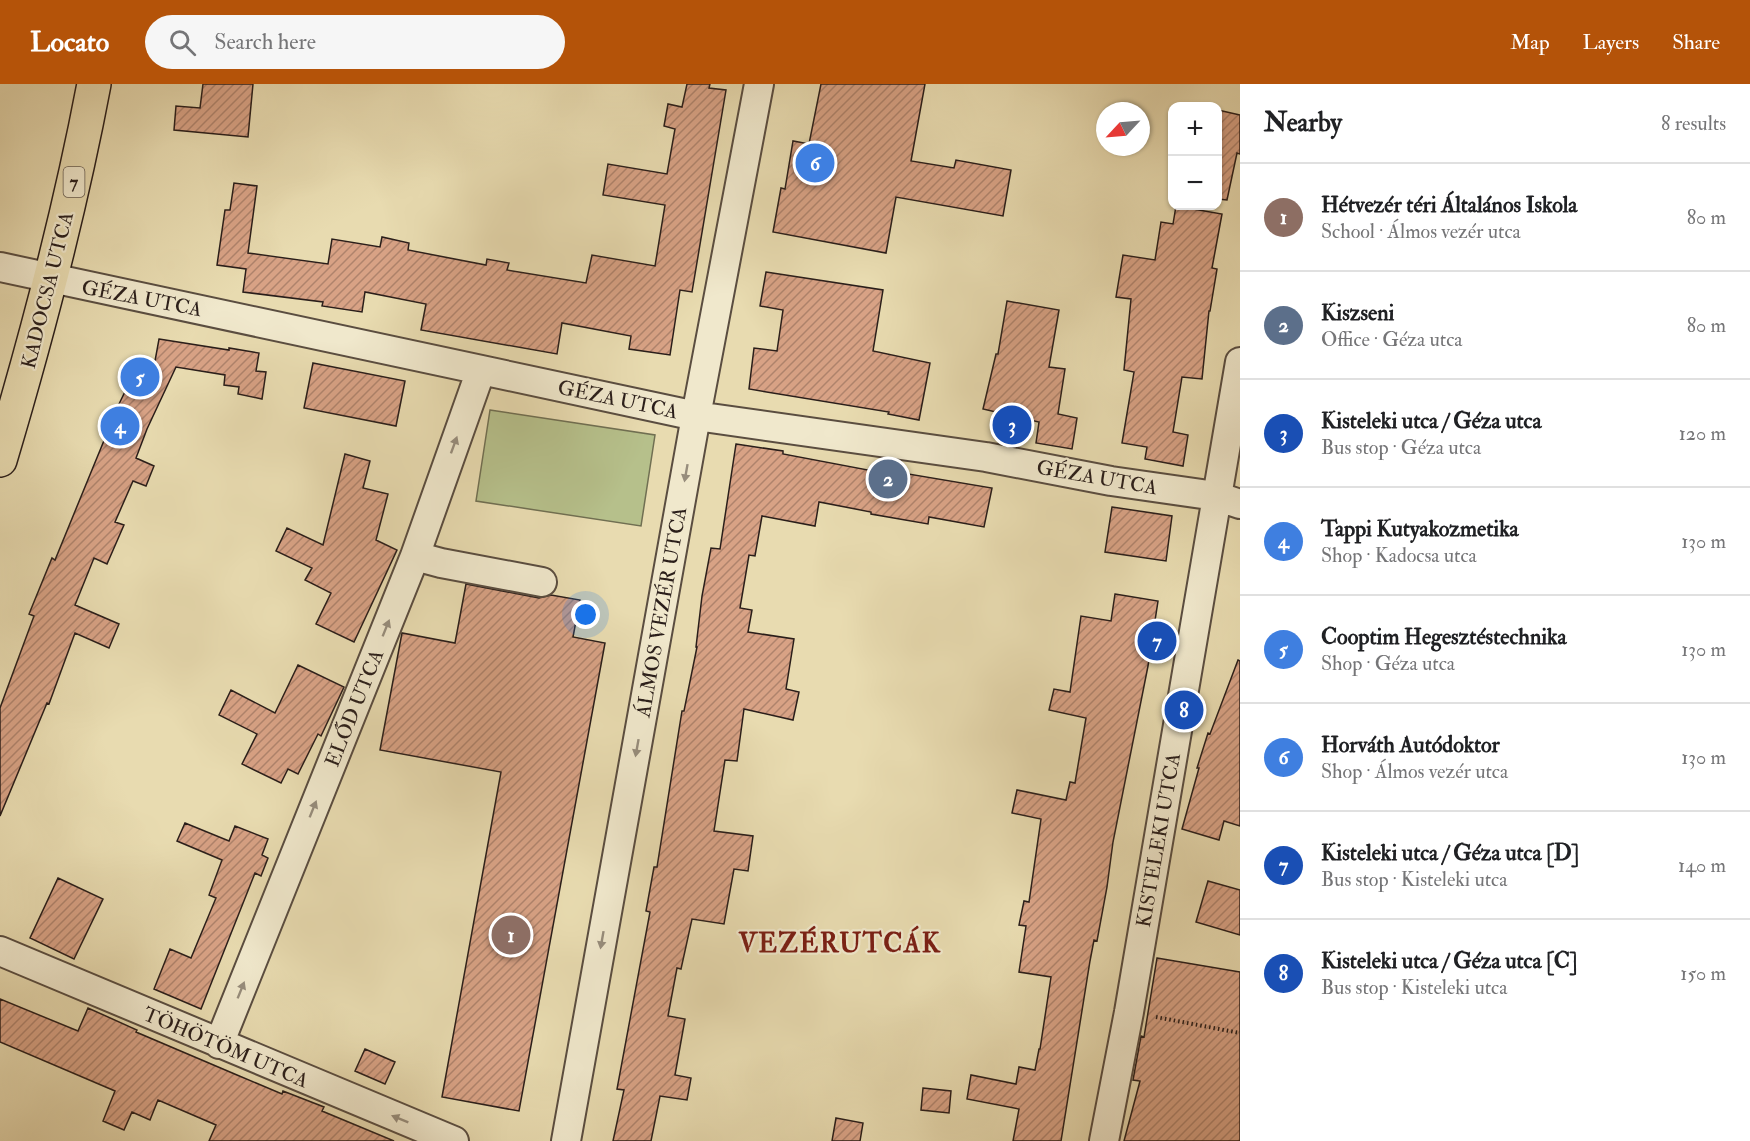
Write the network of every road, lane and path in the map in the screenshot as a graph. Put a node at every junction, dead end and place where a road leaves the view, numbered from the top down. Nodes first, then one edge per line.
1 (94, 84) edge
2 (759, 84) edge
3 (0, 267) edge
4 (51, 279) junction
5 (1240, 362) edge
6 (481, 370) junction
7 (696, 416) junction
8 (0, 460) edge
9 (1228, 500) edge
10 (415, 556) junction
11 (542, 582) dead end
12 (0, 951) edge
13 (1129, 1012) junction
14 (1240, 1033) edge
15 (219, 1044) junction
16 (454, 1141) edge
17 (566, 1141) edge
18 (1104, 1141) edge

1 - 4 main road, KADOCSA UTCA / 7
2 - 7 street, ÁLMOS VEZÉR UTCA
3 - 4 street, GÉZA UTCA
4 - 6 street, GÉZA UTCA
4 - 8 main road, KADOCSA UTCA / 7
5 - 9 street, KISTELEKI UTCA
6 - 7 street, GÉZA UTCA
10 -> 6 street, ELŐD UTCA
7 - 9 street, GÉZA UTCA
7 -> 17 street, ÁLMOS VEZÉR UTCA
9 - 13 street, KISTELEKI UTCA
10 - 11 street
15 -> 10 street, ELŐD UTCA
12 - 15 street, TÖHÖTÖM UTCA
13 - 14 path
13 - 18 street, KISTELEKI UTCA
16 -> 15 street, TÖHÖTÖM UTCA

